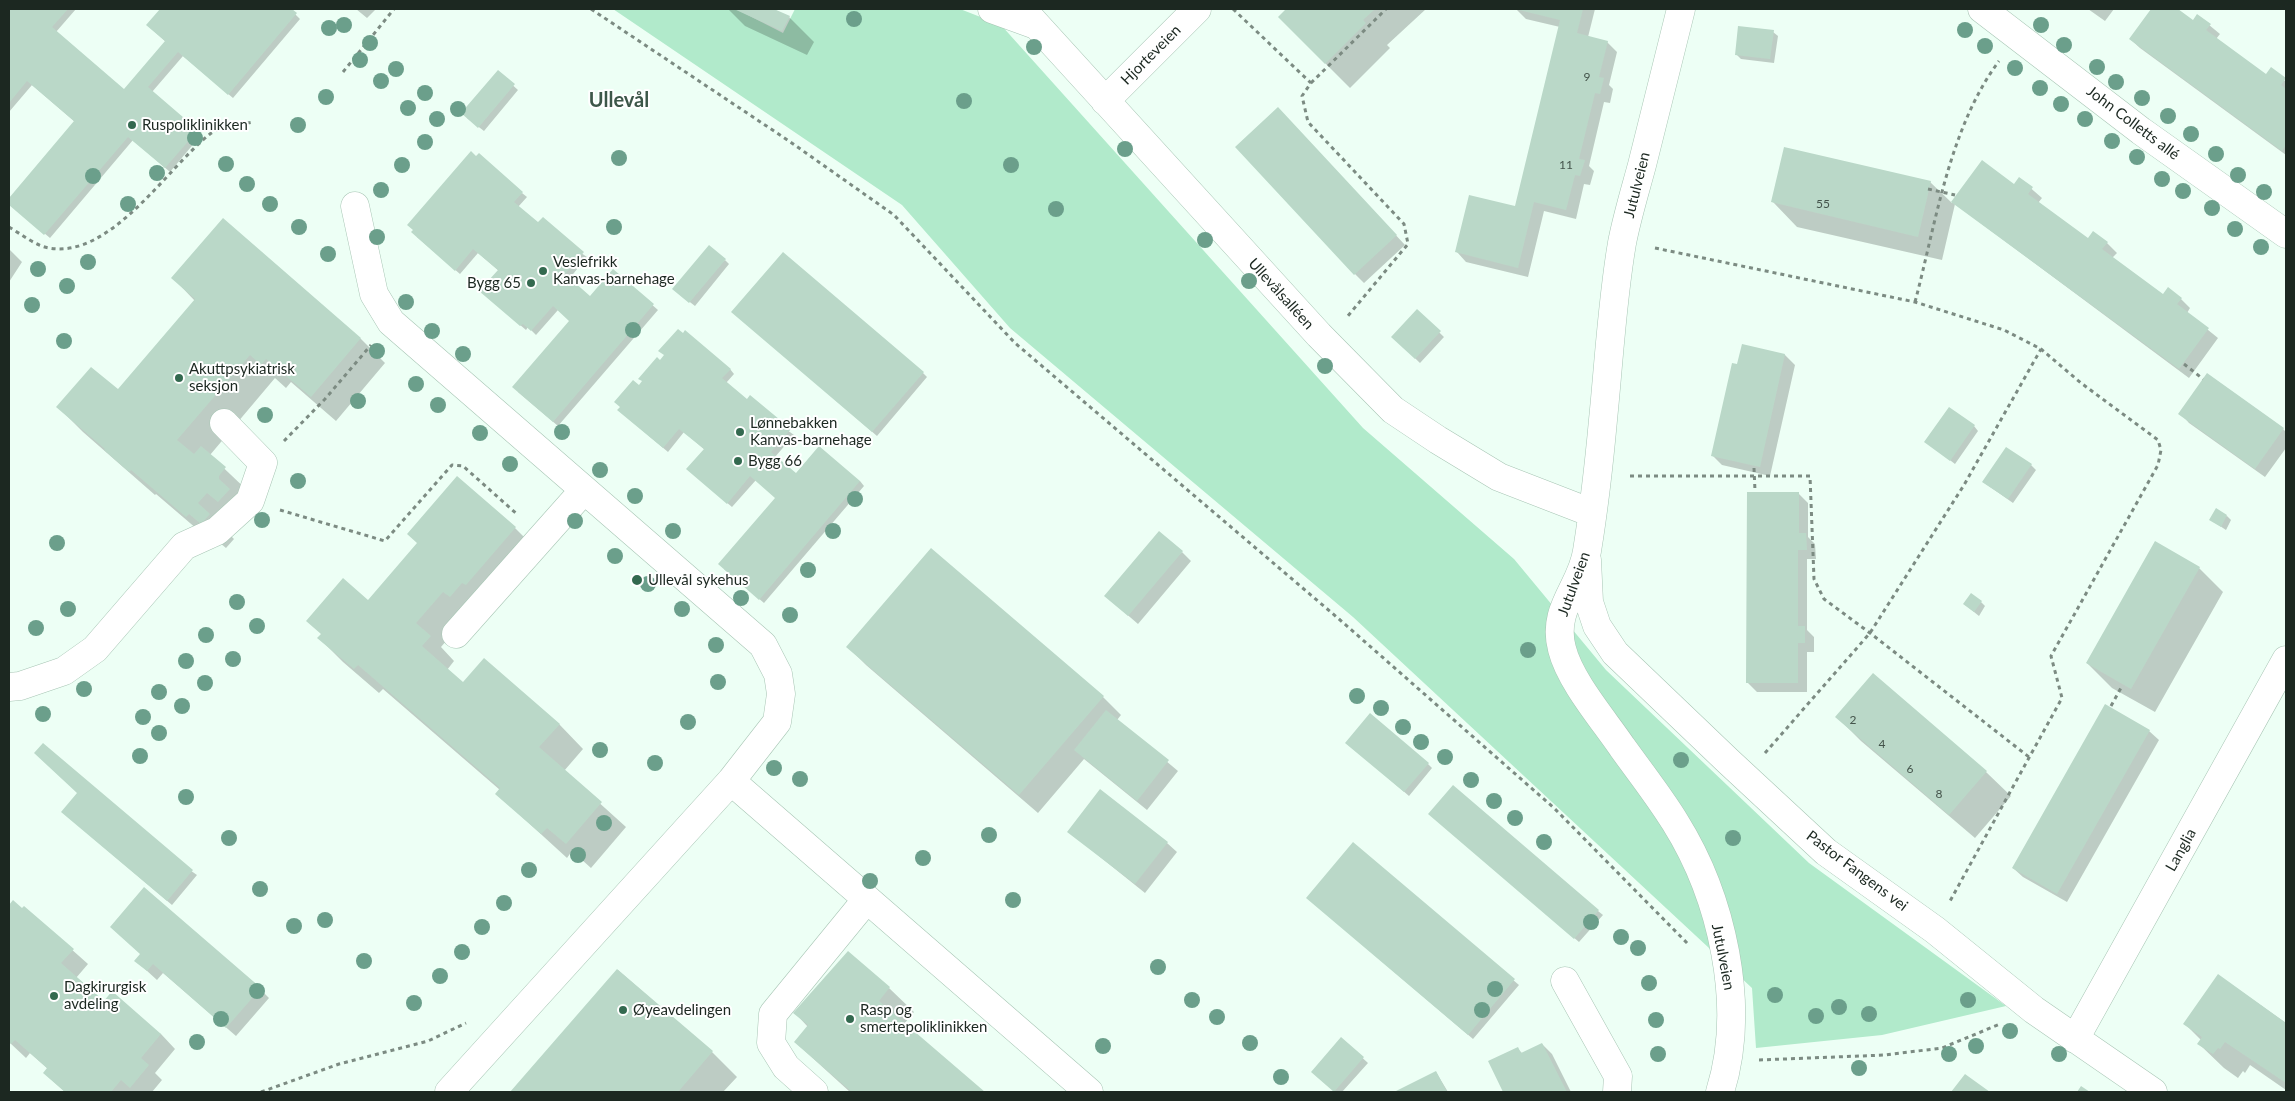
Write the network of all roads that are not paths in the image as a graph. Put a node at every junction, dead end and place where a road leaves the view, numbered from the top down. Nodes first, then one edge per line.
1 (992, 9) edge
2 (1197, 9) edge
3 (1681, 9) edge
4 (1982, 9) edge
5 (1029, 17) edge
6 (1105, 101) junction
7 (355, 206) dead end
8 (2286, 234) edge
9 (224, 423) dead end
10 (584, 490) junction
11 (1592, 513) junction
12 (1587, 556) junction
13 (456, 634) dead end
14 (2286, 660) edge
15 (9, 687) edge
16 (731, 781) junction
17 (866, 899) junction
18 (1566, 981) dead end
19 (2075, 1039) junction
20 (449, 1092) edge
21 (814, 1092) edge
22 (1089, 1092) edge
23 (1617, 1092) edge
24 (1720, 1092) edge
25 (2153, 1092) edge

1 - 5 street
2 - 6 street, Hjorteveien
3 - 11 street, Jutulveien
4 - 8 street, John Colletts allé
5 - 6 street, Ullevålsalléen
6 - 11 street, Ullevålsalléen
7 - 10 street
9 - 15 street
10 - 13 street
10 - 16 street
11 - 12 street, Jutulveien
12 - 19 street, Pastor Fangens vei
12 - 24 street, Jutulveien
14 - 19 street, Langlia
16 - 17 street
16 - 20 street
17 - 21 street
17 - 22 street
18 - 23 street
19 - 25 street, Pastor Fangens vei

